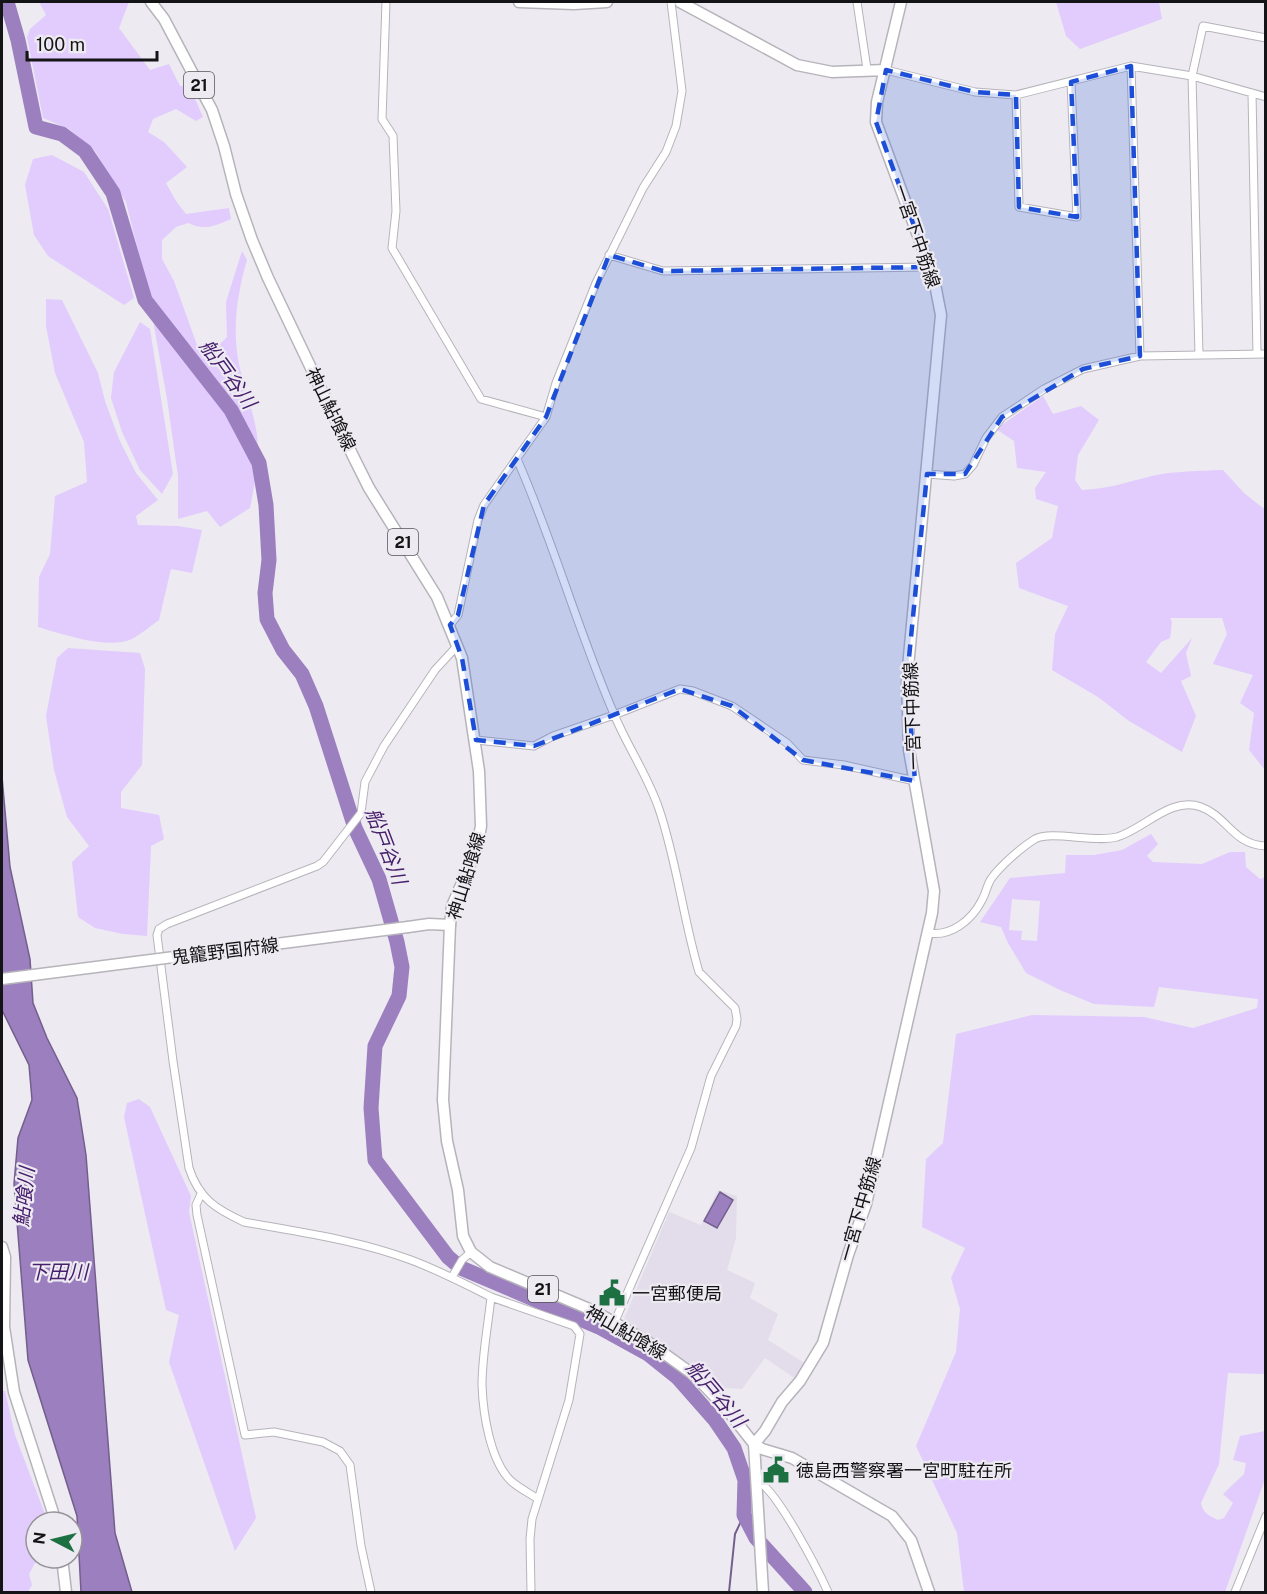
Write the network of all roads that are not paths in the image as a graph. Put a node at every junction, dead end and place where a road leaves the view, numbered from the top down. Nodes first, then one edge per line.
1 (151, 2) edge
2 (386, 2) edge
3 (519, 2) edge
4 (607, 2) edge
5 (671, 2) edge
6 (680, 2) edge
7 (857, 2) edge
8 (901, 2) edge
9 (1266, 38) edge
10 (1131, 66) junction
11 (867, 69) junction
12 (886, 70) junction
13 (1192, 76) junction
14 (1071, 82) junction
15 (1251, 93) junction
16 (1016, 95) junction
17 (1266, 97) edge
18 (609, 255) junction
19 (929, 267) junction
20 (1257, 354) junction
21 (1266, 354) edge
22 (1199, 355) junction
23 (1140, 356) junction
24 (546, 417) junction
25 (517, 459) junction
26 (927, 474) junction
27 (450, 625) junction
28 (458, 645) junction
29 (614, 715) junction
30 (476, 740) junction
31 (915, 781) junction
32 (1266, 846) edge
33 (450, 925) junction
34 (928, 933) junction
35 (2, 979) edge
36 (201, 1194) junction
37 (2, 1247) edge
38 (471, 1252) junction
39 (453, 1274) junction
40 (491, 1297) junction
41 (615, 1321) junction
42 (754, 1444) junction
43 (758, 1482) junction
44 (538, 1498) junction
45 (52, 1510) edge
46 (1266, 1516) edge
47 (63, 1570) edge
48 (66, 1593) edge
49 (371, 1593) edge
50 (531, 1593) edge
51 (763, 1593) edge
52 (828, 1593) edge
53 (929, 1593) edge
54 (1235, 1593) edge

1 - 27 main road, 神山鮎喰線 / 21
2 - 24 street
3 - 4 main road
5 - 18 street
6 - 11 main road
7 - 11 street
8 - 12 main road, 一宮下中筋線
9 - 13 street
10 - 13 street
10 - 14 street
10 - 23 street
11 - 12 main road
12 - 16 street
12 - 19 main road, 一宮下中筋線
13 - 15 street
13 - 22 street
14 - 16 street
14 - 16 street
15 - 17 street
15 - 20 street
18 - 19 street
18 - 24 street
19 - 26 main road, 一宮下中筋線
20 - 21 street
20 - 22 street
22 - 23 street
23 - 26 street
24 - 25 street
25 - 27 street
25 - 29 street
26 - 31 main road, 一宮下中筋線
27 - 28 main road, 神山鮎喰線 / 21
28 - 30 main road, 神山鮎喰線 / 21
28 - 36 street
29 - 30 street
29 - 31 street
29 - 41 street
30 - 33 main road, 神山鮎喰線 / 21
31 - 34 main road, 一宮下中筋線
32 - 34 street
33 - 35 main road, 鬼籠野国府線, bridge
33 - 38 main road, 神山鮎喰線 / 21
34 - 42 main road, 一宮下中筋線
36 - 39 street
36 - 49 street
37 - 45 main road
38 - 39 street
38 - 41 main road, 神山鮎喰線 / 21
39 - 40 street
40 - 44 street
40 - 44 street
41 - 42 main road, 神山鮎喰線 / 21
42 - 43 main road
42 - 53 main road
43 - 51 main road
43 - 52 street
44 - 50 street
46 - 54 street
47 - 48 main road

